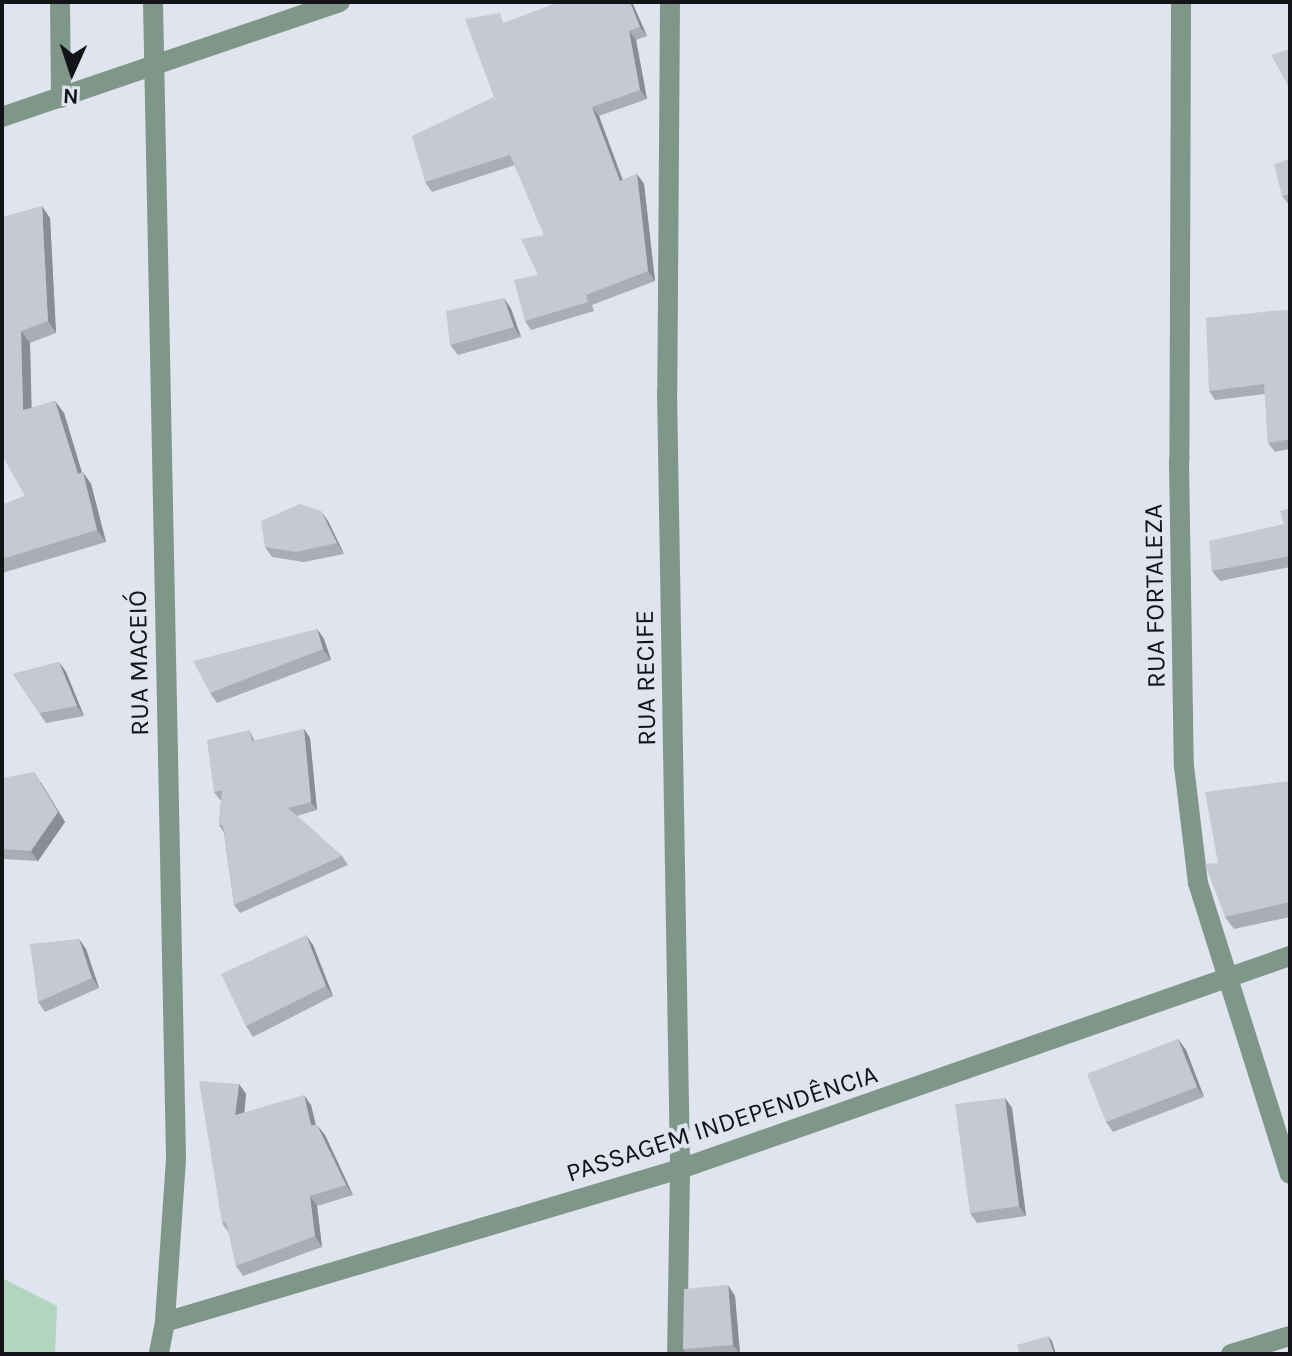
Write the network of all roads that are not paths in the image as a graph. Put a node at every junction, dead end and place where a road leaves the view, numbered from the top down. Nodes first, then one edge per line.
1 (60, 2) edge
2 (153, 2) edge
3 (340, 2) edge
4 (670, 2) edge
5 (1181, 2) edge
6 (152, 68) junction
7 (61, 98) junction
8 (2, 117) edge
9 (1290, 956) edge
10 (1226, 980) junction
11 (680, 1169) junction
12 (1290, 1174) edge
13 (165, 1322) junction
14 (1290, 1336) edge
15 (159, 1354) edge
16 (677, 1354) edge
17 (1231, 1354) edge

1 - 7 street
2 - 6 street, RUA MACEIÓ
3 - 6 street
4 - 11 street, RUA RECIFE
5 - 10 street, RUA FORTALEZA
6 - 7 street
6 - 13 street, RUA MACEIÓ
7 - 8 street
9 - 10 street, PASSAGEM INDEPENDÊNCIA
10 - 11 street, PASSAGEM INDEPENDÊNCIA
10 - 12 street, RUA FORTALEZA
11 - 13 street, PASSAGEM INDEPENDÊNCIA
11 - 16 street, RUA RECIFE
13 - 15 street, RUA MACEIÓ
14 - 17 street

